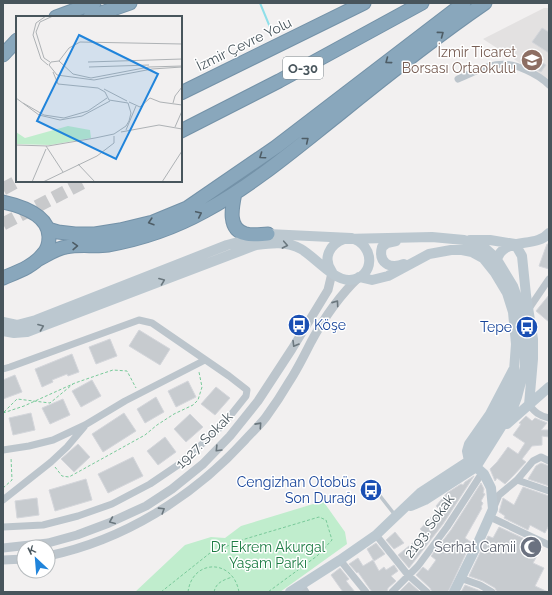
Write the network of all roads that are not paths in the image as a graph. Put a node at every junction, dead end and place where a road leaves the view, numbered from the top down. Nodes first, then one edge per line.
1 (94, 3) edge
2 (130, 3) edge
3 (364, 3) edge
4 (422, 3) edge
5 (464, 3) edge
6 (485, 3) edge
7 (59, 16) edge
8 (93, 16) edge
9 (16, 41) edge
10 (16, 53) edge
11 (3, 55) edge
12 (3, 67) edge
13 (458, 78) dead end
14 (549, 85) edge
15 (182, 93) edge
16 (182, 130) edge
17 (235, 193) junction
18 (3, 202) edge
19 (48, 229) junction
20 (549, 233) edge
21 (268, 234) junction
22 (351, 238) junction
23 (410, 238) junction
24 (540, 239) junction
25 (464, 240) junction
26 (515, 244) junction
27 (428, 254) junction
28 (496, 258) junction
29 (39, 259) junction
30 (523, 267) junction
31 (495, 272) junction
32 (332, 273) junction
33 (359, 277) junction
34 (3, 278) edge
35 (549, 279) edge
36 (524, 309) junction
37 (3, 322) edge
38 (3, 331) edge
39 (205, 360) junction
40 (3, 368) edge
41 (539, 389) edge
42 (529, 405) junction
43 (549, 418) edge
44 (85, 425) junction
45 (501, 429) junction
46 (7, 449) edge
47 (549, 461) edge
48 (476, 467) junction
49 (517, 480) junction
50 (373, 487) dead end
51 (549, 491) edge
52 (3, 500) edge
53 (491, 513) junction
54 (395, 515) junction
55 (3, 527) edge
56 (376, 535) junction
57 (549, 545) edge
58 (3, 548) edge
59 (56, 554) edge
60 (16, 559) edge
61 (3, 560) edge
62 (340, 560) junction
63 (408, 575) junction
64 (460, 578) junction
65 (304, 588) edge
66 (290, 592) edge
67 (366, 592) edge
68 (392, 592) edge
69 (427, 592) edge
70 (454, 592) edge
71 (492, 592) edge

1 - 7 highway
2 - 8 highway
3 - 15 highway, İzmir Çevre Yolu / O-30
4 - 16 highway, O-30
5 -> 19 highway
17 -> 6 highway
9 - 11 highway
10 - 12 highway
13 - 14 street
17 - 21 highway
29 -> 17 highway
18 - 19 highway
19 - 29 highway
20 - 24 main road
21 - 22 main road
21 - 37 main road
22 - 23 main road
22 - 32 main road
22 - 33 main road
23 - 25 main road
23 - 27 main road
24 - 26 main road
24 - 30 main road
25 - 26 main road
25 - 28 main road
26 - 28 main road
26 - 30 main road
27 - 31 main road
27 - 33 main road
28 - 31 main road
28 - 36 main road
29 - 34 highway
30 - 36 main road
31 - 48 main road
32 - 33 main road
38 -> 32 main road
32 -> 58 street, 1927. Sokak
59 -> 33 street, 1927. Sokak
35 - 36 street
36 - 41 main road
36 - 45 main road
39 - 40 street
39 - 44 street
39 - 55 street
41 - 42 main road
42 - 43 street
42 - 45 main road
44 - 46 street
44 - 52 street
45 - 48 main road
47 - 49 street
48 - 53 main road
48 - 54 main road
48 - 63 street, 2193. Sokak
49 - 51 street
49 - 53 street
50 - 54 lane
53 - 57 street
53 - 64 main road
54 - 56 main road
56 - 62 main road
56 - 63 street
60 - 61 street
62 - 65 main road
62 - 67 street
63 - 68 street, 2193. Sokak
63 - 69 street
64 - 70 main road
64 - 71 street
65 - 66 main road

